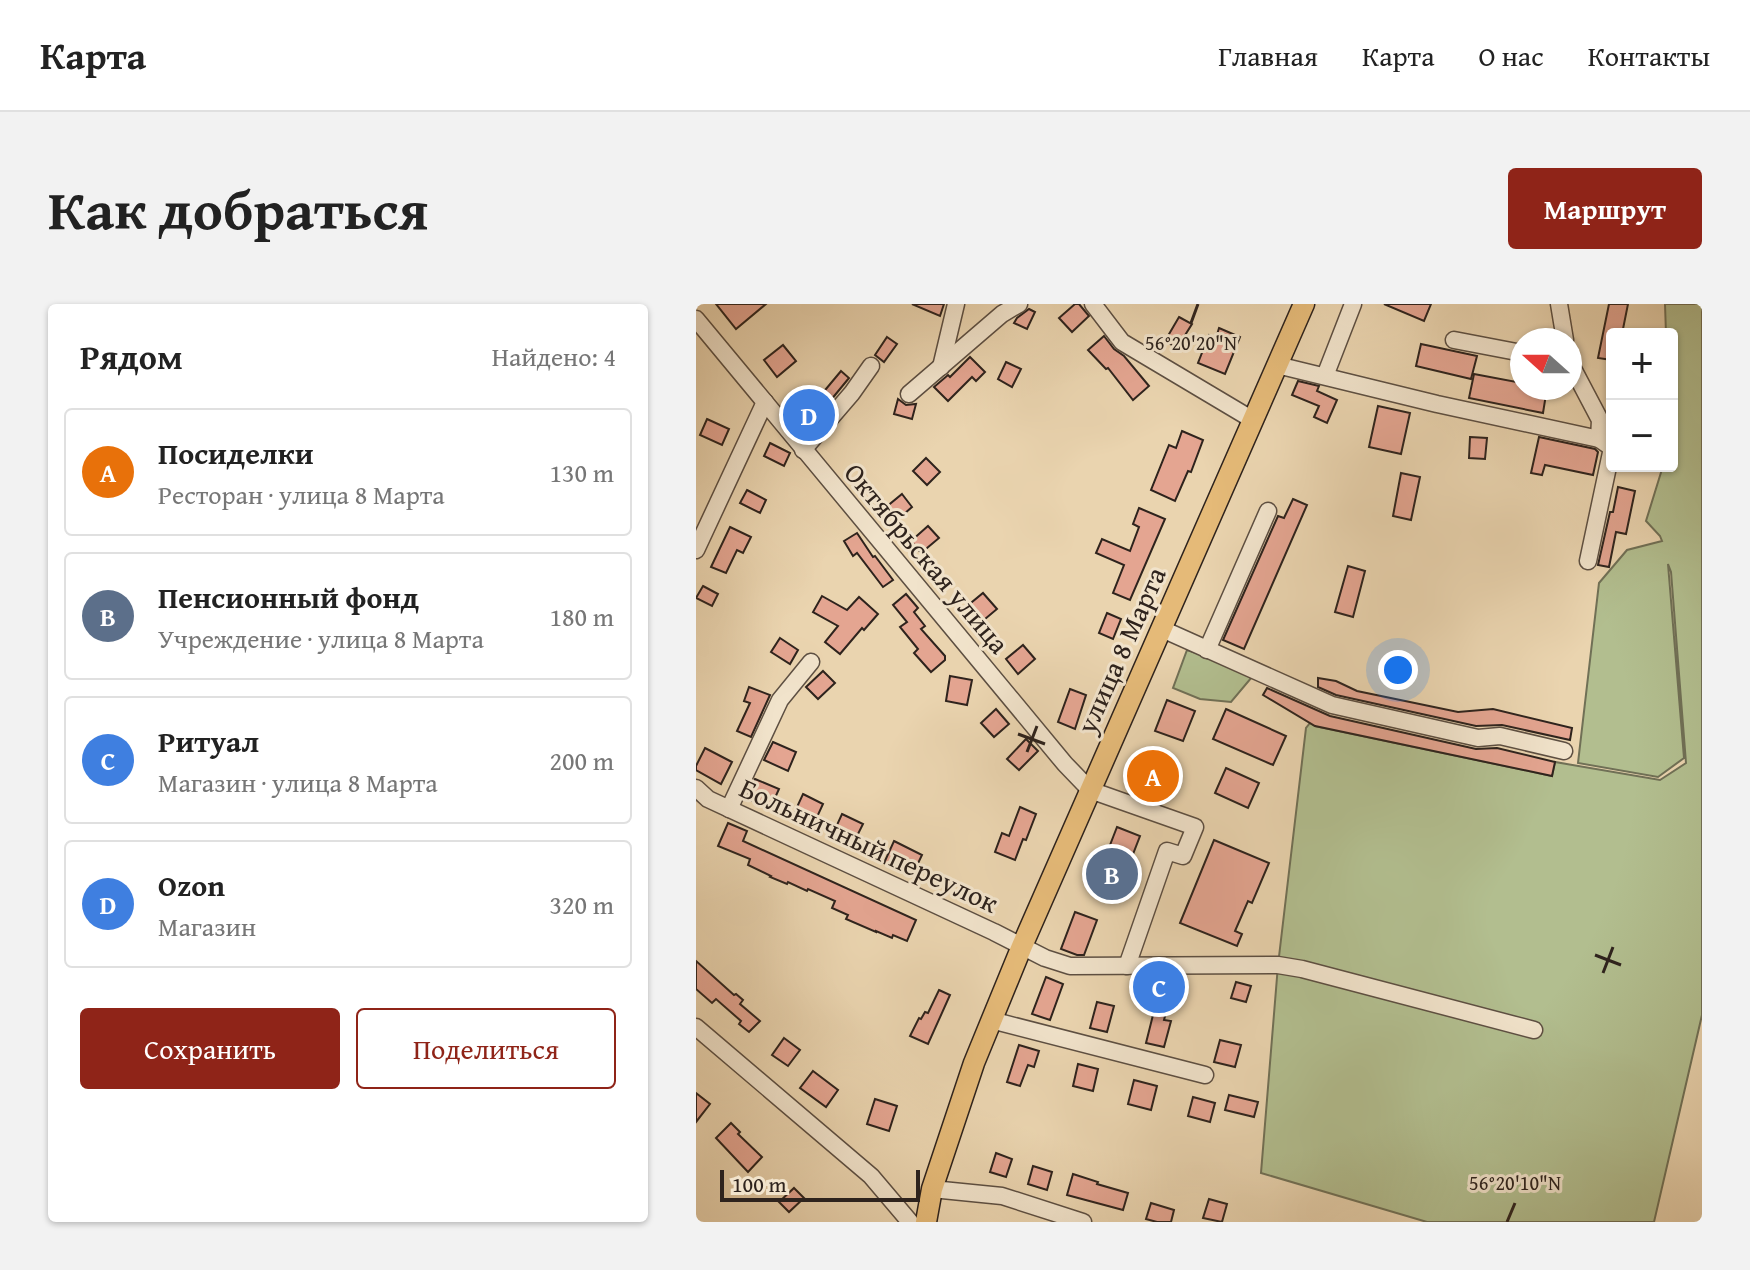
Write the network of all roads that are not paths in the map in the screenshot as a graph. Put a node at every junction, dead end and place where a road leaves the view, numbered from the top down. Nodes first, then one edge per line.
1 (956, 304) edge
2 (1019, 304) edge
3 (1093, 304) edge
4 (1304, 304) edge
5 (1353, 304) edge
6 (1559, 304) edge
7 (698, 327) edge
8 (1563, 328) edge
9 (1454, 340) dead end
10 (1510, 351) edge
11 (1277, 365) junction
12 (871, 366) dead end
13 (941, 367) junction
14 (1325, 376) junction
15 (1582, 386) edge
16 (909, 394) dead end
17 (765, 402) junction
18 (1253, 420) junction
19 (1599, 439) junction
20 (803, 450) junction
21 (1268, 511) dead end
22 (696, 550) edge
23 (1588, 561) dead end
24 (1162, 629) junction
25 (1207, 650) junction
26 (811, 662) dead end
27 (1564, 751) dead end
28 (696, 788) edge
29 (1090, 790) junction
30 (729, 809) junction
31 (1022, 946) junction
32 (1127, 966) junction
33 (991, 1020) junction
34 (696, 1027) edge
35 (1534, 1030) dead end
36 (1205, 1075) dead end
37 (932, 1189) junction
38 (910, 1222) edge
39 (926, 1222) edge
40 (1083, 1222) edge

1 - 13 street
2 - 13 street
3 - 18 street
4 - 11 main road, улица 8 Марта
5 - 14 street
6 - 8 street
7 - 17 street, Октябрьская улица
9 - 10 street
11 - 14 street
11 - 18 main road, улица 8 Марта
12 - 20 street
13 - 16 street
14 - 19 street
15 - 19 street
17 - 20 street, Октябрьская улица
17 - 22 street
18 - 24 main road, улица 8 Марта
19 - 23 street
20 - 29 street, Октябрьская улица
21 - 25 street
24 - 25 street
24 - 29 main road, улица 8 Марта
25 - 27 street
26 - 30 street
28 - 30 street, Больничный переулок
29 - 31 main road, улица 8 Марта
29 - 32 street
30 - 31 street, Больничный переулок
31 - 32 street, Больничный переулок
31 - 33 main road, улица 8 Марта
32 - 35 street, Больничный переулок
33 - 36 street
33 - 37 main road, улица 8 Марта
34 - 38 street
37 - 39 main road, улица 8 Марта
37 - 40 street

